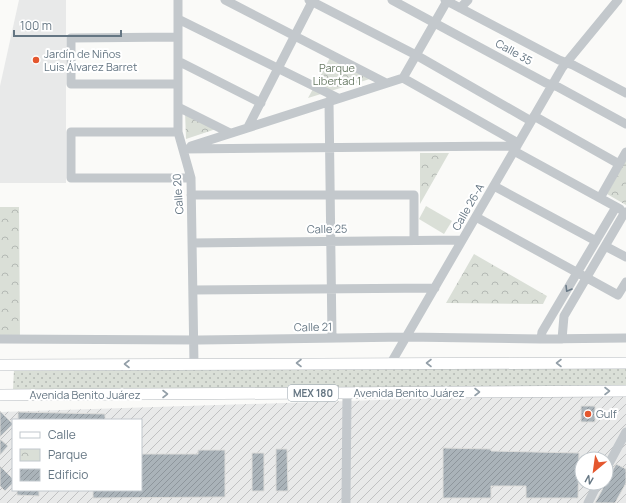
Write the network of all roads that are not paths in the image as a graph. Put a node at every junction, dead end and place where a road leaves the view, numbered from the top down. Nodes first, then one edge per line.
1 (178, 0) edge
2 (225, 0) edge
3 (392, 0) edge
4 (446, 0) edge
5 (468, 0) edge
6 (618, 0) edge
7 (311, 1) edge
8 (460, 8) junction
9 (178, 19) junction
10 (435, 22) junction
11 (295, 36) junction
12 (178, 37) junction
13 (416, 55) junction
14 (178, 61) junction
15 (566, 63) junction
16 (278, 68) junction
17 (403, 78) junction
18 (386, 83) junction
19 (178, 84) junction
20 (549, 84) junction
21 (626, 93) edge
22 (338, 98) junction
23 (329, 102) junction
24 (261, 103) junction
25 (178, 107) junction
26 (532, 119) junction
27 (626, 124) edge
28 (248, 128) junction
29 (178, 132) junction
30 (230, 133) junction
31 (516, 147) junction
32 (329, 148) junction
33 (182, 149) junction
34 (626, 152) edge
35 (619, 164) junction
36 (191, 178) junction
37 (494, 186) junction
38 (191, 195) junction
39 (330, 195) junction
40 (600, 198) junction
41 (616, 207) junction
42 (626, 212) edge
43 (476, 217) junction
44 (414, 240) junction
45 (462, 240) junction
46 (331, 241) junction
47 (596, 241) junction
48 (192, 243) junction
49 (605, 246) junction
50 (626, 257) edge
51 (577, 272) junction
52 (586, 278) junction
53 (626, 282) edge
54 (331, 288) junction
55 (435, 288) junction
56 (193, 290) junction
57 (406, 336) junction
58 (332, 338) junction
59 (626, 338) edge
60 (0, 339) edge
61 (541, 339) junction
62 (562, 339) junction
63 (194, 340) junction
64 (391, 363) junction
65 (626, 363) edge
66 (0, 364) edge
67 (194, 364) junction
68 (626, 391) edge
69 (347, 393) junction
70 (0, 395) edge
71 (626, 432) edge
72 (614, 454) edge
73 (594, 491) edge
74 (346, 503) edge
75 (588, 503) edge

1 - 9 street, Calle 20
2 - 11 street
3 - 10 street, Calle 35
4 - 8 street
4 - 10 street
5 - 8 street
6 - 15 street, Calle 26-A
7 - 11 street
7 - 13 street
8 - 15 street
9 - 12 street, Calle 20
9 - 16 street
10 - 13 street
10 - 20 street, Calle 35
11 - 16 street
11 - 18 street
12 - 14 street, Calle 20
12 - 19 street
13 - 17 street
13 - 26 street
14 - 19 street, Calle 20
14 - 24 street
15 - 20 street, Calle 26-A
15 - 21 street
16 - 22 street
16 - 24 street
17 - 18 street
17 - 31 street
18 - 22 street
19 - 25 street, Calle 20
20 - 26 street, Calle 26-A
20 - 27 street, Calle 35
22 - 23 street
23 - 28 street
23 - 32 street
24 - 28 street
25 - 29 street, Calle 20
25 - 30 street
26 - 31 street, Calle 26-A
26 - 35 street
28 - 30 street
29 - 33 street, Calle 20
29 - 36 street
30 - 33 street
31 - 32 street
31 - 37 street, Calle 26-A
31 - 40 street
32 - 33 street
32 - 39 street
33 - 36 street, Calle 20
34 - 35 street
35 - 40 street
36 - 38 street, Calle 20
37 - 43 street, Calle 26-A
37 - 47 street
38 - 39 street
38 - 48 street, Calle 20
39 - 44 street
39 - 46 street
40 - 41 street
41 - 42 street
41 - 47 street
42 - 49 street
43 - 45 street, Calle 26-A
43 - 51 street
44 - 45 street, Calle 25
44 - 46 street, Calle 25
45 - 55 street, Calle 26-A
46 - 48 street, Calle 25
46 - 54 street
47 - 51 street
48 - 56 street, Calle 20
49 - 50 street
49 - 52 street
51 - 52 street
51 -> 61 street
52 - 53 street
52 - 62 street
54 - 55 street
54 - 56 street
54 - 58 street
55 - 57 street, Calle 26-A
56 - 63 street, Calle 20
57 - 58 street, Calle 21
57 - 61 street, Calle 21
57 - 64 street, Calle 26-A
58 - 63 street, Calle 21
59 - 62 street, Calle 21
60 - 63 street, Calle 21
61 - 62 street, Calle 21
63 - 67 street, Calle 20
65 -> 64 main road
64 -> 67 main road
67 -> 66 main road
69 -> 68 main road, Avenida Benito Juárez / MEX 180
70 -> 69 main road, Avenida Benito Juárez / MEX 180
69 - 74 street
71 - 72 street
73 - 75 street

